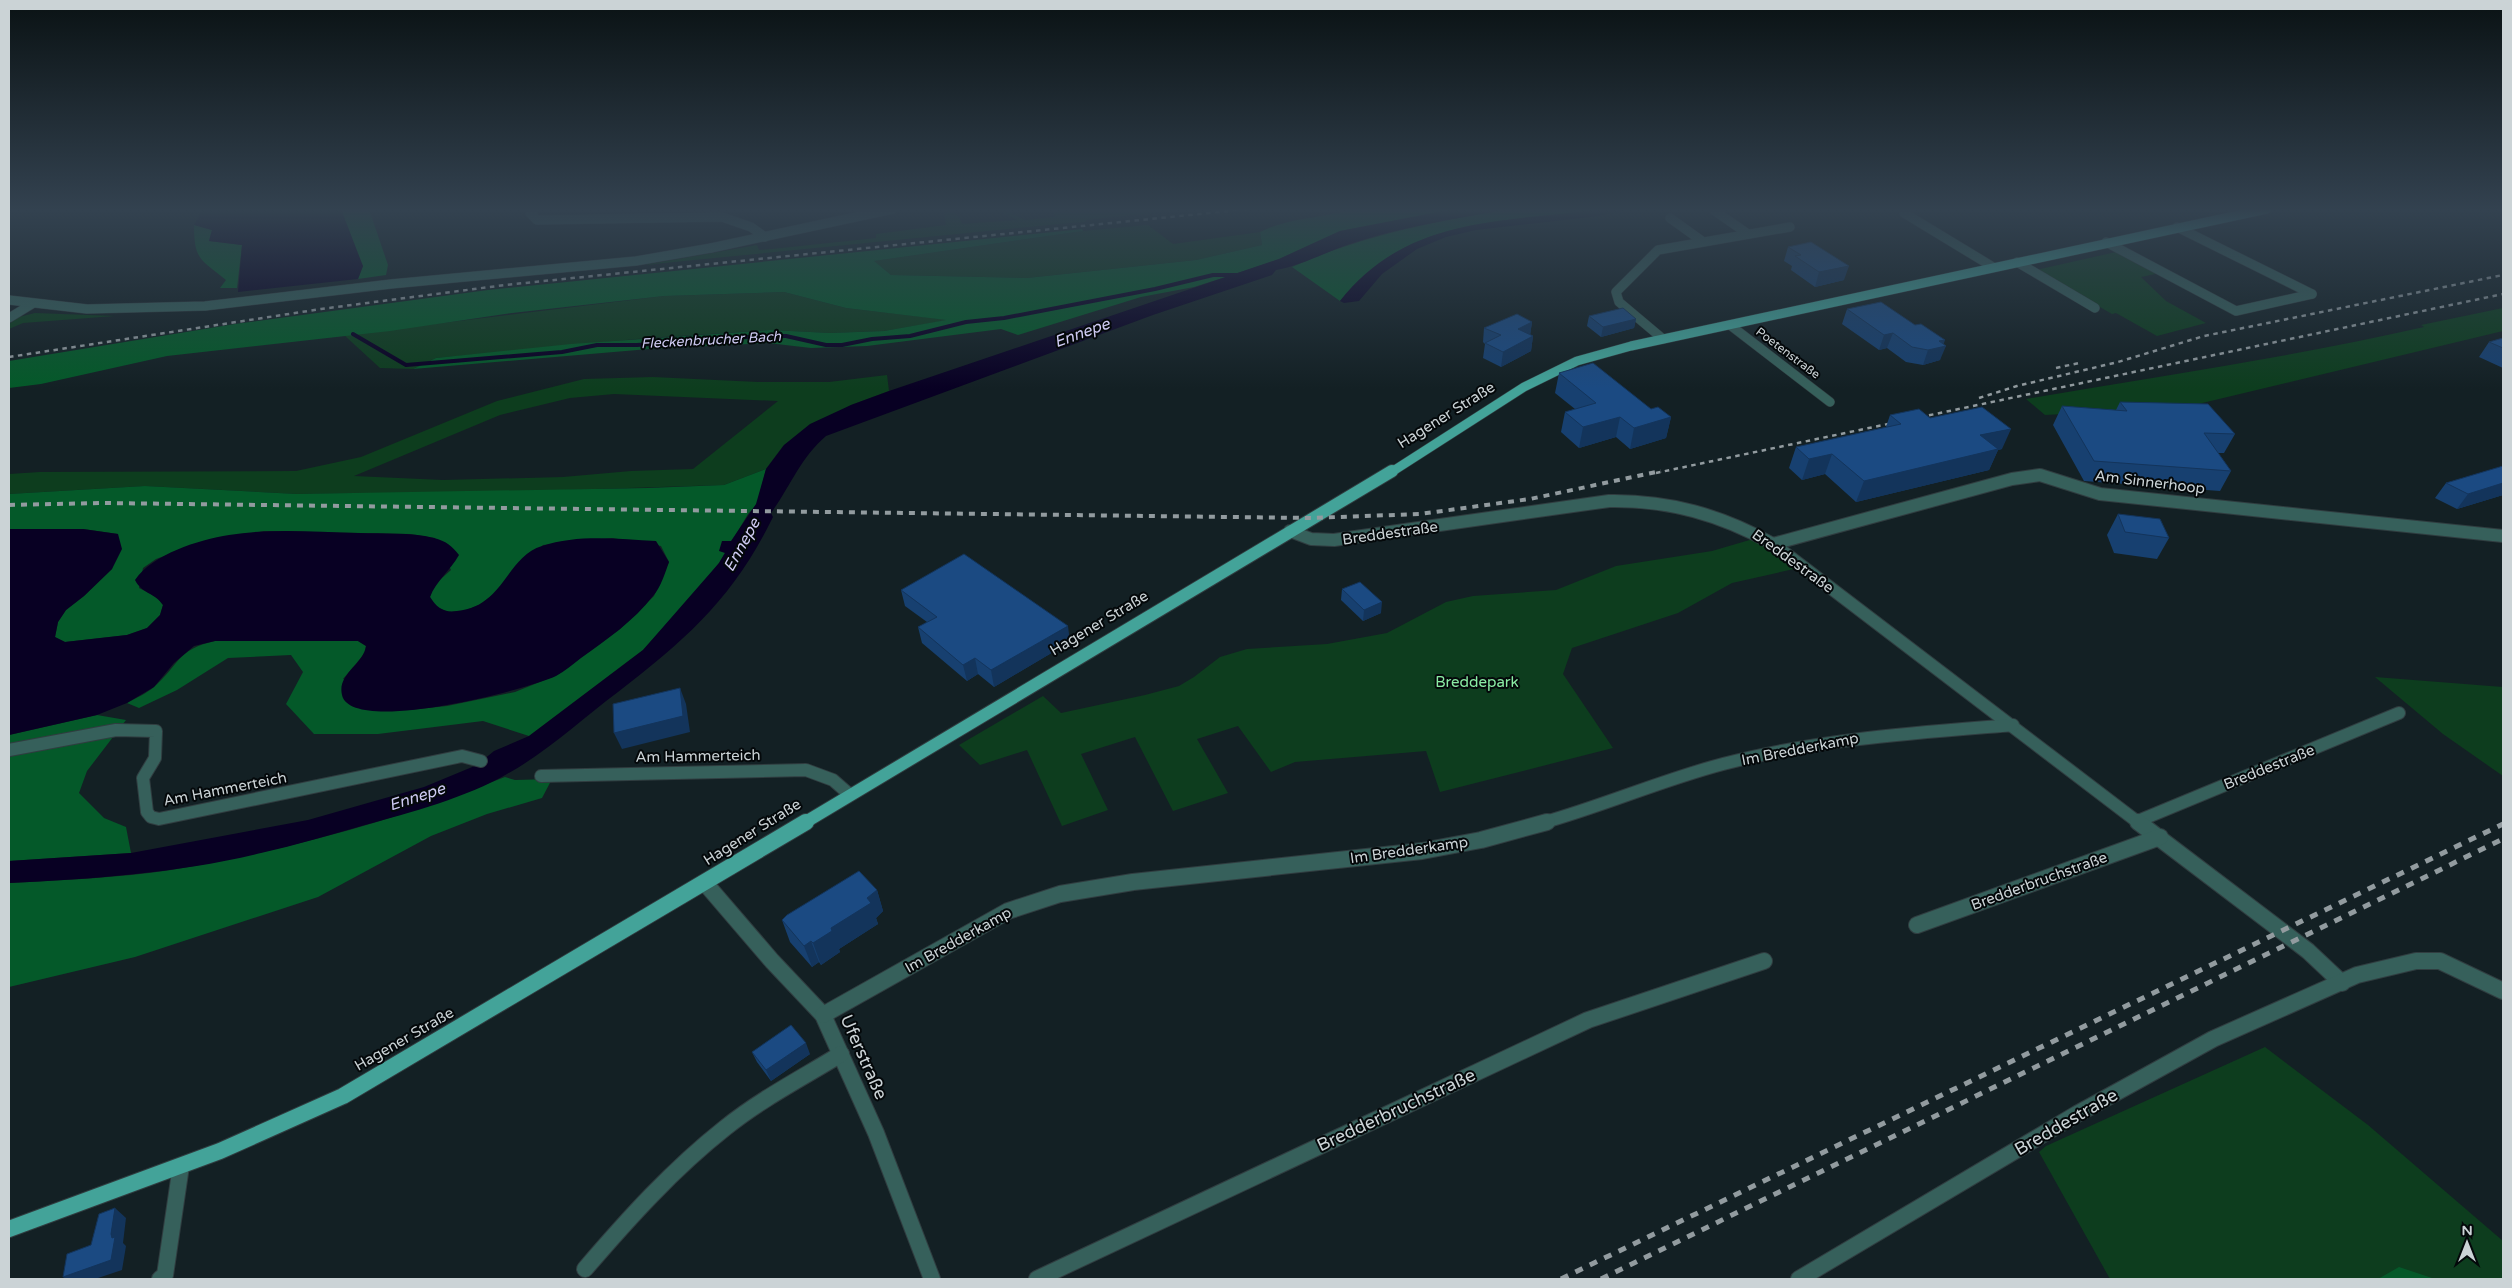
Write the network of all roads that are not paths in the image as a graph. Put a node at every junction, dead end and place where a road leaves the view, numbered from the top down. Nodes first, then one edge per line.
1 (549, 269) edge
2 (1639, 269) edge
3 (1983, 269) edge
4 (2029, 269) edge
5 (2157, 269) edge
6 (2263, 269) edge
7 (9, 300) edge
8 (32, 304) junction
9 (2095, 308) dead end
10 (9, 318) edge
11 (1730, 325) junction
12 (1663, 340) junction
13 (1830, 402) dead end
14 (1290, 531) junction
15 (2503, 536) edge
16 (1773, 544) junction
17 (2399, 713) dead end
18 (2013, 726) junction
19 (9, 750) edge
20 (481, 761) dead end
21 (541, 776) dead end
22 (850, 794) junction
23 (2138, 821) junction
24 (2160, 837) junction
25 (705, 883) junction
26 (1917, 925) dead end
27 (1764, 961) dead end
28 (2342, 983) junction
29 (2503, 991) edge
30 (823, 1015) junction
31 (841, 1054) junction
32 (181, 1166) junction
33 (9, 1229) edge
34 (585, 1269) dead end
35 (164, 1278) edge
36 (932, 1279) edge
37 (1036, 1279) edge
38 (1799, 1279) edge

1 - 8 street
2 - 12 street
3 - 11 main road, Hagener Straße
4 - 9 street
5 - 6 street
7 - 8 street
8 - 10 street
11 - 12 main road, Hagener Straße
11 - 13 street, Poetenstraße
12 - 14 main road, Hagener Straße
14 - 16 street, Breddestraße
14 - 22 main road, Hagener Straße
15 - 16 street, Am Sinnerhoop
16 - 18 street, Breddestraße
17 - 23 street, Breddestraße
18 - 23 street, Breddestraße
18 - 30 street, Im Bredderkamp
19 - 20 street, Am Hammerteich
21 - 22 street, Am Hammerteich
22 - 25 main road, Hagener Straße
23 - 24 street, Breddestraße
24 - 26 street, Bredderbruchstraße
24 - 28 street, Breddestraße
25 - 30 street, Uferstraße
25 - 32 main road, Hagener Straße
27 - 37 street, Bredderbruchstraße
28 - 29 street, Breddestraße
28 - 38 street, Breddestraße
30 - 31 street, Uferstraße
31 - 34 street
31 - 36 street, Uferstraße
32 - 33 main road, Hagener Straße
32 - 35 street

